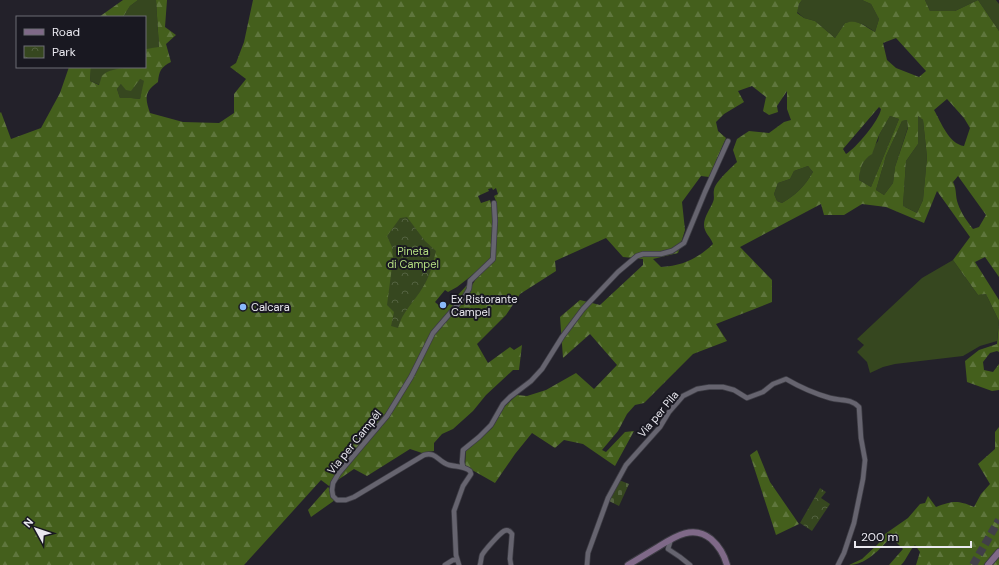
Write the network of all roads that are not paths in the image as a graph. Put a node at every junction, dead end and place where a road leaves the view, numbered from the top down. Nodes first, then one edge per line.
1 (728, 141) dead end
2 (494, 203) dead end
3 (463, 467) junction
4 (671, 538) junction
5 (999, 552) edge
6 (457, 560) junction
7 (445, 565) edge
8 (459, 565) edge
9 (480, 565) edge
10 (511, 565) edge
11 (587, 565) edge
12 (628, 565) edge
13 (690, 565) edge
14 (727, 565) edge
15 (838, 565) edge
16 (988, 565) edge

1 - 3 street
2 - 3 street, Via per Campél
3 - 6 street
4 - 12 street
4 - 13 street
4 - 14 street
5 - 16 street
6 - 7 street
6 - 8 street
9 - 10 street
11 - 15 street, Via per Pila

